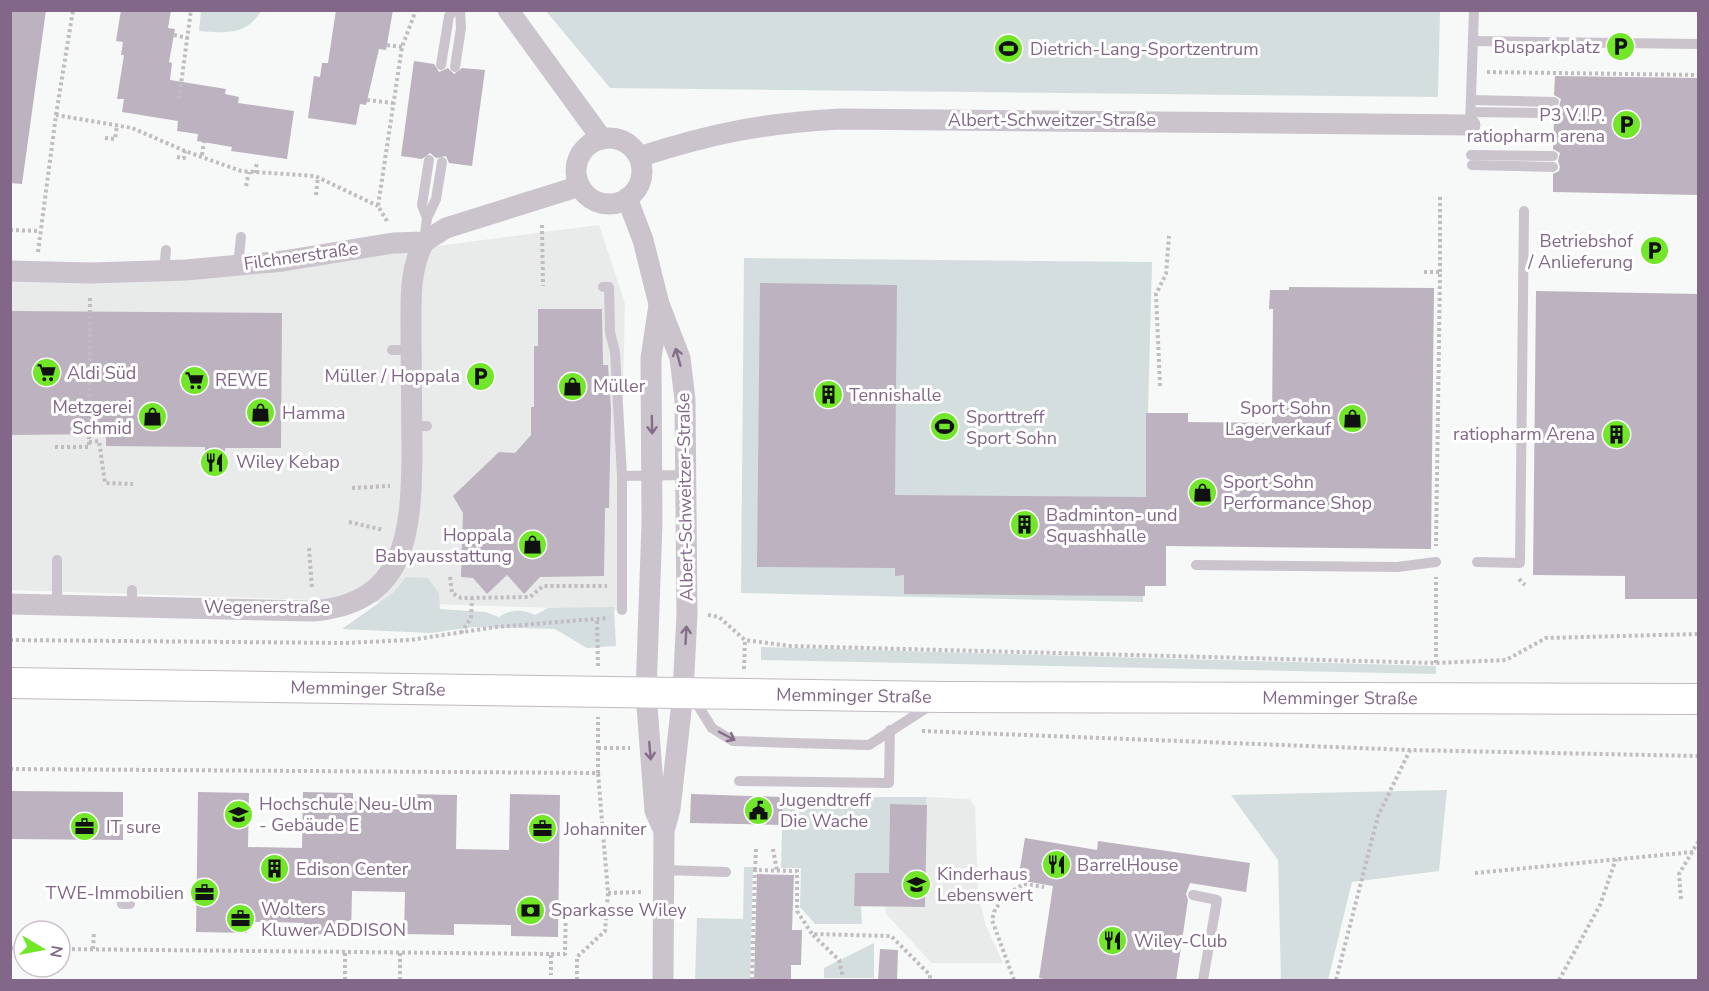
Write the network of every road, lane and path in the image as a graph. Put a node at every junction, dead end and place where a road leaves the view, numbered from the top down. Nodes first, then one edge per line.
1 (73, 10) edge
2 (191, 10) edge
3 (416, 10) edge
4 (454, 10) edge
5 (460, 10) edge
6 (508, 10) edge
7 (1474, 10) edge
8 (174, 35) dead end
9 (188, 38) junction
10 (1473, 41) junction
11 (1698, 44) edge
12 (387, 45) dead end
13 (402, 47) junction
14 (441, 65) dead end
15 (455, 67) dead end
16 (1471, 71) junction
17 (1698, 75) edge
18 (178, 99) dead end
19 (367, 99) dead end
20 (1471, 100) junction
21 (393, 103) junction
22 (56, 115) junction
23 (1475, 124) junction
24 (117, 126) junction
25 (1554, 136) dead end
26 (105, 138) dead end
27 (602, 139) junction
28 (204, 142) dead end
29 (185, 151) junction
30 (202, 155) junction
31 (177, 157) dead end
32 (639, 157) junction
33 (429, 160) dead end
34 (1553, 161) joint
35 (257, 162) dead end
36 (442, 162) dead end
37 (249, 172) junction
38 (255, 172) junction
39 (318, 177) junction
40 (246, 186) dead end
41 (580, 186) junction
42 (316, 195) dead end
43 (1440, 197) dead end
44 (627, 198) junction
45 (378, 206) junction
46 (1524, 211) dead end
47 (427, 218) junction
48 (542, 225) dead end
49 (10, 230) edge
50 (39, 231) junction
51 (1169, 236) dead end
52 (241, 237) dead end
53 (424, 242) junction
54 (393, 243) junction
55 (238, 265) junction
56 (91, 266) junction
57 (10, 271) edge
58 (37, 272) junction
59 (1424, 272) dead end
60 (1440, 272) junction
61 (543, 286) dead end
62 (603, 287) dead end
63 (659, 304) junction
64 (1160, 386) dead end
65 (89, 442) junction
66 (55, 447) dead end
67 (652, 475) junction
68 (686, 475) junction
69 (392, 476) dead end
70 (622, 476) junction
71 (133, 484) dead end
72 (391, 486) junction
73 (352, 488) dead end
74 (391, 496) dead end
75 (349, 522) dead end
76 (387, 522) dead end
77 (385, 530) junction
78 (382, 539) dead end
79 (309, 548) dead end
80 (57, 560) dead end
81 (1436, 562) junction
82 (1477, 562) dead end
83 (1196, 565) dead end
84 (450, 577) dead end
85 (623, 586) junction
86 (320, 588) dead end
87 (301, 590) dead end
88 (312, 590) junction
89 (472, 598) junction
90 (10, 604) edge
91 (57, 605) junction
92 (622, 610) dead end
93 (648, 613) junction
94 (687, 614) junction
95 (460, 633) junction
96 (1698, 634) edge
97 (10, 640) edge
98 (1436, 663) junction
99 (10, 682) edge
100 (646, 693) junction
101 (687, 694) junction
102 (942, 697) junction
103 (1698, 699) edge
104 (890, 730) junction
105 (598, 748) dead end
106 (1410, 750) junction
107 (1698, 756) edge
108 (10, 769) edge
109 (598, 773) junction
110 (739, 781) dead end
111 (664, 831) junction
112 (1698, 842) edge
113 (756, 849) dead end
114 (772, 849) dead end
115 (1693, 852) junction
116 (1616, 859) junction
117 (664, 870) junction
118 (755, 870) junction
119 (777, 871) junction
120 (726, 872) dead end
121 (1475, 873) dead end
122 (1044, 887) dead end
123 (646, 892) dead end
124 (608, 893) junction
125 (1193, 895) dead end
126 (1681, 899) dead end
127 (566, 902) dead end
128 (94, 933) dead end
129 (812, 934) junction
130 (72, 949) edge
131 (93, 949) junction
132 (345, 952) junction
133 (400, 953) junction
134 (551, 954) junction
135 (551, 975) dead end
136 (843, 977) dead end
137 (345, 981) edge
138 (400, 981) edge
139 (577, 981) edge
140 (663, 981) edge
141 (752, 981) edge
142 (930, 981) edge
143 (1014, 981) edge
144 (1203, 981) edge
145 (1336, 981) edge
146 (1559, 981) edge

1 - 22 path
2 - 9 path
3 - 13 path
4 - 14 lane
5 - 15 lane
6 - 27 street
7 - 10 lane
8 - 9 path
9 - 18 path
10 - 11 lane
10 - 16 lane
12 - 13 path
13 - 21 path
16 - 17 path
16 - 20 lane
19 - 21 path
20 - 23 lane
20 - 23 lane
21 - 45 path
22 - 24 path
22 - 50 path
23 - 25 path
23 - 32 street, Albert-Schweitzer-Straße
24 - 26 path
24 - 29 path
27 - 32 street
27 - 41 street
28 - 30 path
29 - 30 path
29 - 31 path
30 - 37 path
32 - 44 street
33 - 47 lane
34 - 34 lane
35 - 38 path
36 - 47 lane
37 - 38 path
37 - 40 path
38 - 39 path
39 - 42 path
39 - 45 path
41 - 44 street
41 - 53 street, Filchnerstraße
43 - 60 path
44 - 63 street, Albert-Schweitzer-Straße
45 - 54 path
46 - 82 lane
47 - 53 lane
48 - 61 path
49 - 50 path
50 - 58 path
51 - 64 path
52 - 55 lane
53 - 54 street, Filchnerstraße
53 - 91 street, Wegenerstraße
54 - 55 street, Filchnerstraße
55 - 56 street, Filchnerstraße
56 - 58 street, Filchnerstraße
56 - 65 path
57 - 58 street, Filchnerstraße
59 - 60 path
60 - 81 path
62 - 70 lane
63 -> 67 street, Albert-Schweitzer-Straße
68 -> 63 street, Albert-Schweitzer-Straße
65 - 66 path
65 - 71 path
67 - 68 lane
67 - 70 lane
67 - 93 street, Albert-Schweitzer-Straße
68 - 94 street, Albert-Schweitzer-Straße
69 - 72 path
70 - 85 lane
72 - 73 path
72 - 74 path
75 - 77 path
76 - 77 path
77 - 78 path
79 - 88 path
80 - 91 lane
81 - 83 lane
81 - 98 path
84 - 89 path
85 - 89 path
85 - 92 lane
86 - 88 path
87 - 88 path
89 - 95 path
90 - 91 street, Wegenerstraße
93 - 95 path
93 - 100 street, Albert-Schweitzer-Straße
94 - 98 path
101 -> 94 street, Albert-Schweitzer-Straße
95 - 97 path
96 - 98 path
99 - 100 main road, Memminger Straße
100 - 101 main road, Memminger Straße
100 -> 111 street, Albert-Schweitzer-Straße
101 - 102 main road, Memminger Straße
101 -> 104 lane
101 - 111 street, Albert-Schweitzer-Straße
102 - 103 main road, Memminger Straße
102 - 104 lane
104 - 106 path
104 - 110 lane
105 - 109 path
106 - 107 path
106 - 145 path
108 - 109 path
109 - 124 path
111 - 117 street
112 - 115 path
113 - 118 path
114 - 119 path
115 - 116 path
115 - 126 path
116 - 121 path
116 - 146 path
117 - 120 lane
117 - 140 street
118 - 119 path
118 - 141 path
119 - 129 path
122 - 143 path
123 - 124 path
124 - 139 path
125 - 144 lane
127 - 134 path
128 - 131 path
129 - 136 path
129 - 142 path
130 - 131 path
131 - 132 path
132 - 133 path
132 - 137 path
133 - 134 path
133 - 138 path
134 - 135 path

